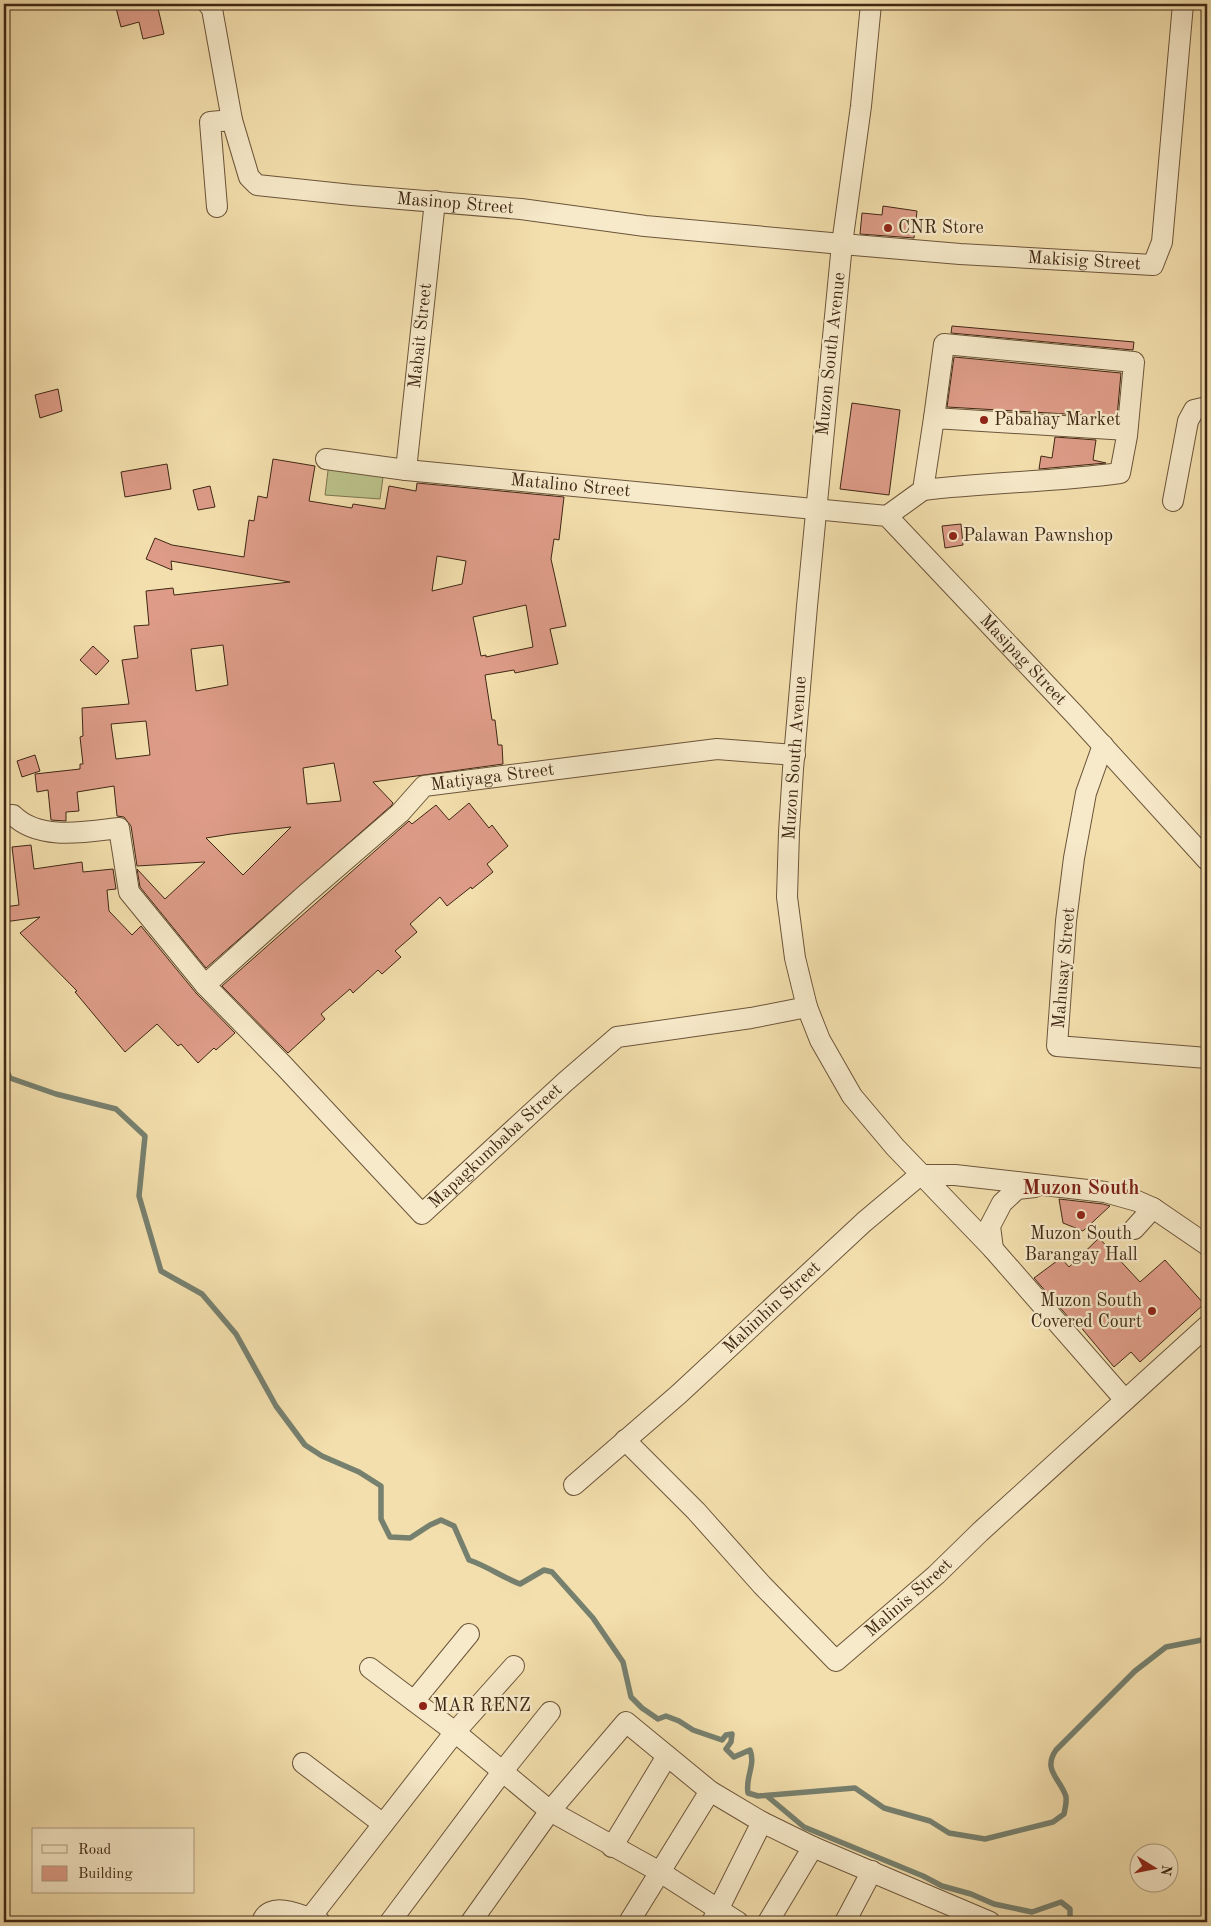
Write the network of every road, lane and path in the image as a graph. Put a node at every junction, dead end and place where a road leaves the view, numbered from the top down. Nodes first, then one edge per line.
1 (208, 4) edge
2 (871, 4) edge
3 (1183, 4) edge
4 (232, 120) junction
5 (435, 201) junction
6 (218, 207) dead end
7 (842, 244) junction
8 (1207, 407) edge
9 (934, 418) junction
10 (1128, 430) junction
11 (326, 459) dead end
12 (406, 470) junction
13 (923, 490) junction
14 (1173, 501) dead end
15 (816, 508) junction
16 (887, 516) junction
17 (1103, 745) junction
18 (795, 755) junction
19 (4, 816) edge
20 (1207, 860) edge
21 (205, 985) junction
22 (807, 1006) junction
23 (1207, 1058) edge
24 (920, 1175) junction
25 (1045, 1185) junction
26 (1153, 1208) junction
27 (1134, 1229) dead end
28 (1207, 1245) edge
29 (992, 1249) junction
30 (1207, 1326) edge
31 (1125, 1400) junction
32 (624, 1440) junction
33 (574, 1485) dead end
34 (469, 1634) dead end
35 (514, 1666) dead end
36 (370, 1668) dead end
37 (414, 1701) junction
38 (550, 1712) dead end
39 (455, 1732) junction
40 (667, 1756) junction
41 (304, 1762) dead end
42 (502, 1772) junction
43 (710, 1792) junction
44 (550, 1811) junction
45 (762, 1822) junction
46 (383, 1824) junction
47 (813, 1846) junction
48 (612, 1847) junction
49 (872, 1870) junction
50 (660, 1872) junction
51 (716, 1916) edge
52 (315, 1920) edge
53 (476, 1921) edge
54 (262, 1922) edge
55 (390, 1922) edge
56 (629, 1922) edge
57 (738, 1922) edge
58 (768, 1922) edge
59 (845, 1922) edge
60 (990, 1922) edge

1 - 4 street, Masinop Street
2 - 7 street, Muzon South Avenue
3 - 7 street, Makisig Street
4 - 5 street, Masinop Street
4 - 6 street
5 - 7 street, Masinop Street
5 - 12 street, Mabait Street
7 - 15 street, Muzon South Avenue
8 - 14 street
9 - 10 street
9 - 10 street
9 - 13 street
10 - 13 street
11 - 12 street, Matalino Street
12 - 15 street, Matalino Street
13 - 16 street
15 - 16 street
15 - 18 street, Muzon South Avenue
16 - 17 street, Masipag Street
17 - 20 street, Masipag Street
17 - 23 street, Mahusay Street
18 - 21 street, Matiyaga Street
18 - 22 street, Muzon South Avenue
19 - 21 street
21 - 22 street, Mapagkumbaba Street
22 - 24 street, Muzon South Avenue
24 - 25 street
24 - 29 street, Muzon South Avenue
24 - 32 street, Mahinhin Street
25 - 26 street
25 - 29 street
26 - 27 street
26 - 28 street
29 - 31 street, Muzon South Avenue
30 - 31 street, Malinis Street
31 - 32 street, Malinis Street
32 - 33 street, Mahinhin Street
34 - 37 street
35 - 39 street
36 - 37 street
37 - 39 street
38 - 42 street
39 - 42 street
39 - 46 street
40 - 43 street
40 - 44 street
40 - 48 street
41 - 46 street
42 - 44 street
42 - 55 street
43 - 45 street
43 - 50 street
44 - 48 street
44 - 53 street
45 - 47 street
45 - 51 street
46 - 52 street
47 - 49 street
47 - 58 street
48 - 50 street
49 - 59 street
49 - 60 street
50 - 51 street
50 - 56 street
51 - 57 street
52 - 54 street

